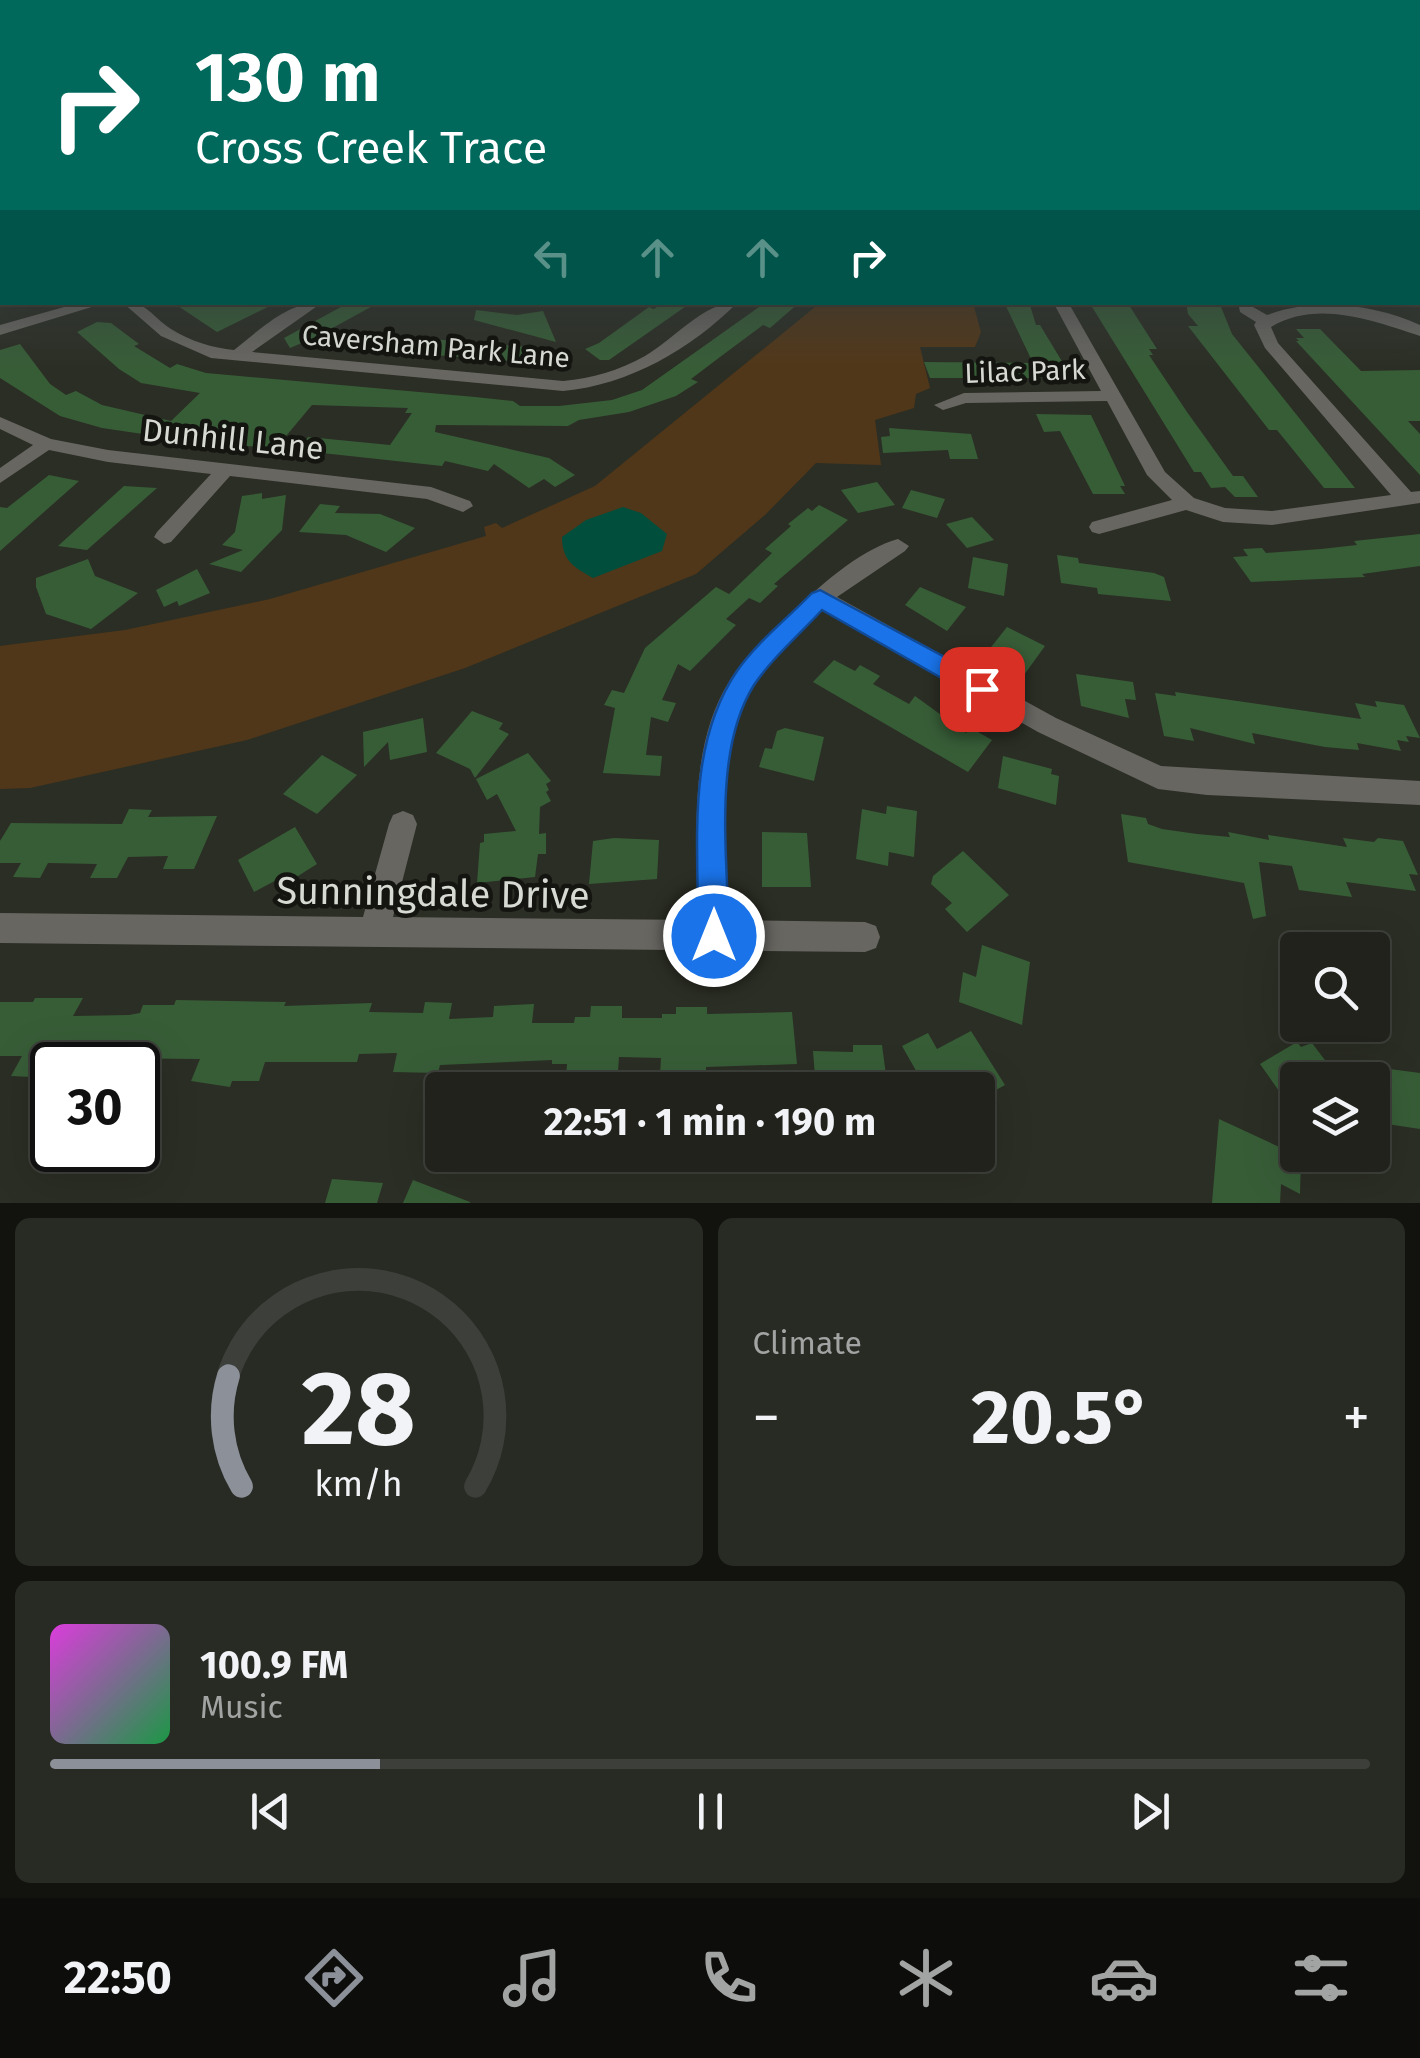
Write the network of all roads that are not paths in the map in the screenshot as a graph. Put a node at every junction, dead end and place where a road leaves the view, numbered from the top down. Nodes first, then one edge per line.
1 (42, 305) edge
2 (90, 305) edge
3 (133, 305) edge
4 (310, 305) edge
5 (727, 305) edge
6 (1062, 305) edge
7 (1246, 305) edge
8 (1267, 312) edge
9 (0, 316) edge
10 (1414, 328) edge
11 (0, 330) edge
12 (236, 356) junction
13 (1110, 396) junction
14 (943, 405) dead end
15 (0, 422) edge
16 (46, 444) junction
17 (226, 470) junction
18 (0, 477) edge
19 (1413, 498) edge
20 (1187, 503) junction
21 (463, 506) dead end
22 (1100, 527) dead end
23 (164, 537) dead end
24 (898, 546) dead end
25 (820, 598) junction
26 (1420, 793) edge
27 (404, 824) dead end
28 (0, 928) edge
29 (374, 932) junction
30 (714, 936) junction
31 (866, 936) dead end

1 - 9 street
2 - 11 street
3 - 12 street, Caversham Park Lane
4 - 12 street
5 - 12 street, Caversham Park Lane
6 - 13 street
7 - 8 street
8 - 10 street
8 - 19 street
13 - 14 street, Lilac Park
13 - 20 street
15 - 16 street, Dunhill Lane
16 - 17 street, Dunhill Lane
16 - 18 street
17 - 21 street, Dunhill Lane
17 - 23 street
19 - 20 street
20 - 22 street
24 - 25 street
25 - 26 street
25 - 30 street
27 - 29 street
28 - 29 street, Sunningdale Drive
29 - 30 street, Sunningdale Drive
30 - 31 street, Sunningdale Drive

